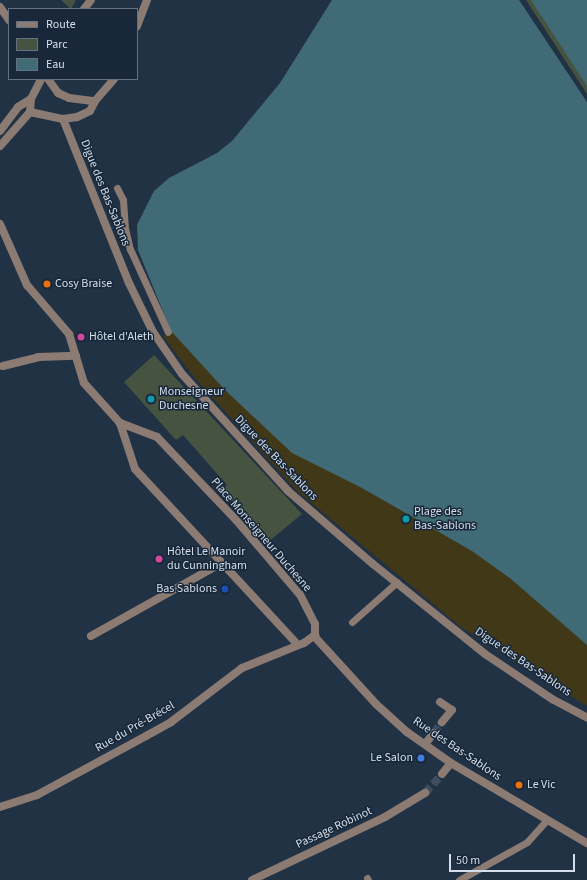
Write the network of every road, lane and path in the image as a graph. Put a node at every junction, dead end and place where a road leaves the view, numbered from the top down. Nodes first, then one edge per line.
1 (91, 0) edge
2 (147, 0) edge
3 (0, 7) edge
4 (85, 8) edge
5 (8, 19) edge
6 (138, 23) edge
7 (40, 80) edge
8 (49, 80) edge
9 (113, 80) edge
10 (31, 99) junction
11 (94, 101) junction
12 (30, 112) junction
13 (64, 119) junction
14 (0, 131) edge
15 (0, 146) edge
16 (117, 188) dead end
17 (0, 224) edge
18 (168, 332) dead end
19 (76, 356) junction
20 (3, 366) dead end
21 (120, 424) junction
22 (220, 564) junction
23 (397, 582) junction
24 (352, 622) dead end
25 (91, 636) dead end
26 (314, 636) junction
27 (297, 644) junction
28 (440, 702) dead end
29 (587, 718) edge
30 (442, 722) tunnel mouth
31 (434, 733) tunnel mouth
32 (425, 744) junction
33 (451, 763) junction
34 (442, 774) tunnel mouth
35 (425, 792) tunnel mouth
36 (0, 807) edge
37 (546, 821) junction
38 (587, 843) edge
39 (252, 880) edge
40 (459, 880) edge

1 - 4 street
2 - 6 street
3 - 5 street
7 - 10 street
8 - 11 street
9 - 11 street
10 - 12 street
10 - 14 street
11 - 13 street
12 - 13 street
12 - 15 street
13 - 23 street, Digue des Bas-Sablons
16 - 18 lane
17 - 19 street, Place Monseigneur Duchesne
19 - 20 street
19 - 21 street, Place Monseigneur Duchesne
21 - 22 street, Place Monseigneur Duchesne
21 - 26 street, Place Monseigneur Duchesne
22 - 25 street
22 - 27 street, Place Monseigneur Duchesne
23 - 24 lane
23 - 29 street, Digue des Bas-Sablons
26 - 27 street
26 - 32 street, Rue des Bas-Sablons
27 - 36 street, Rue du Pré-Brécel
28 - 30 street
31 - 32 street
32 - 33 street, Rue des Bas-Sablons
33 - 34 street
33 - 37 street, Rue des Bas-Sablons
35 - 39 street, Passage Robinot
37 - 38 street, Rue des Bas-Sablons
37 - 40 lane

